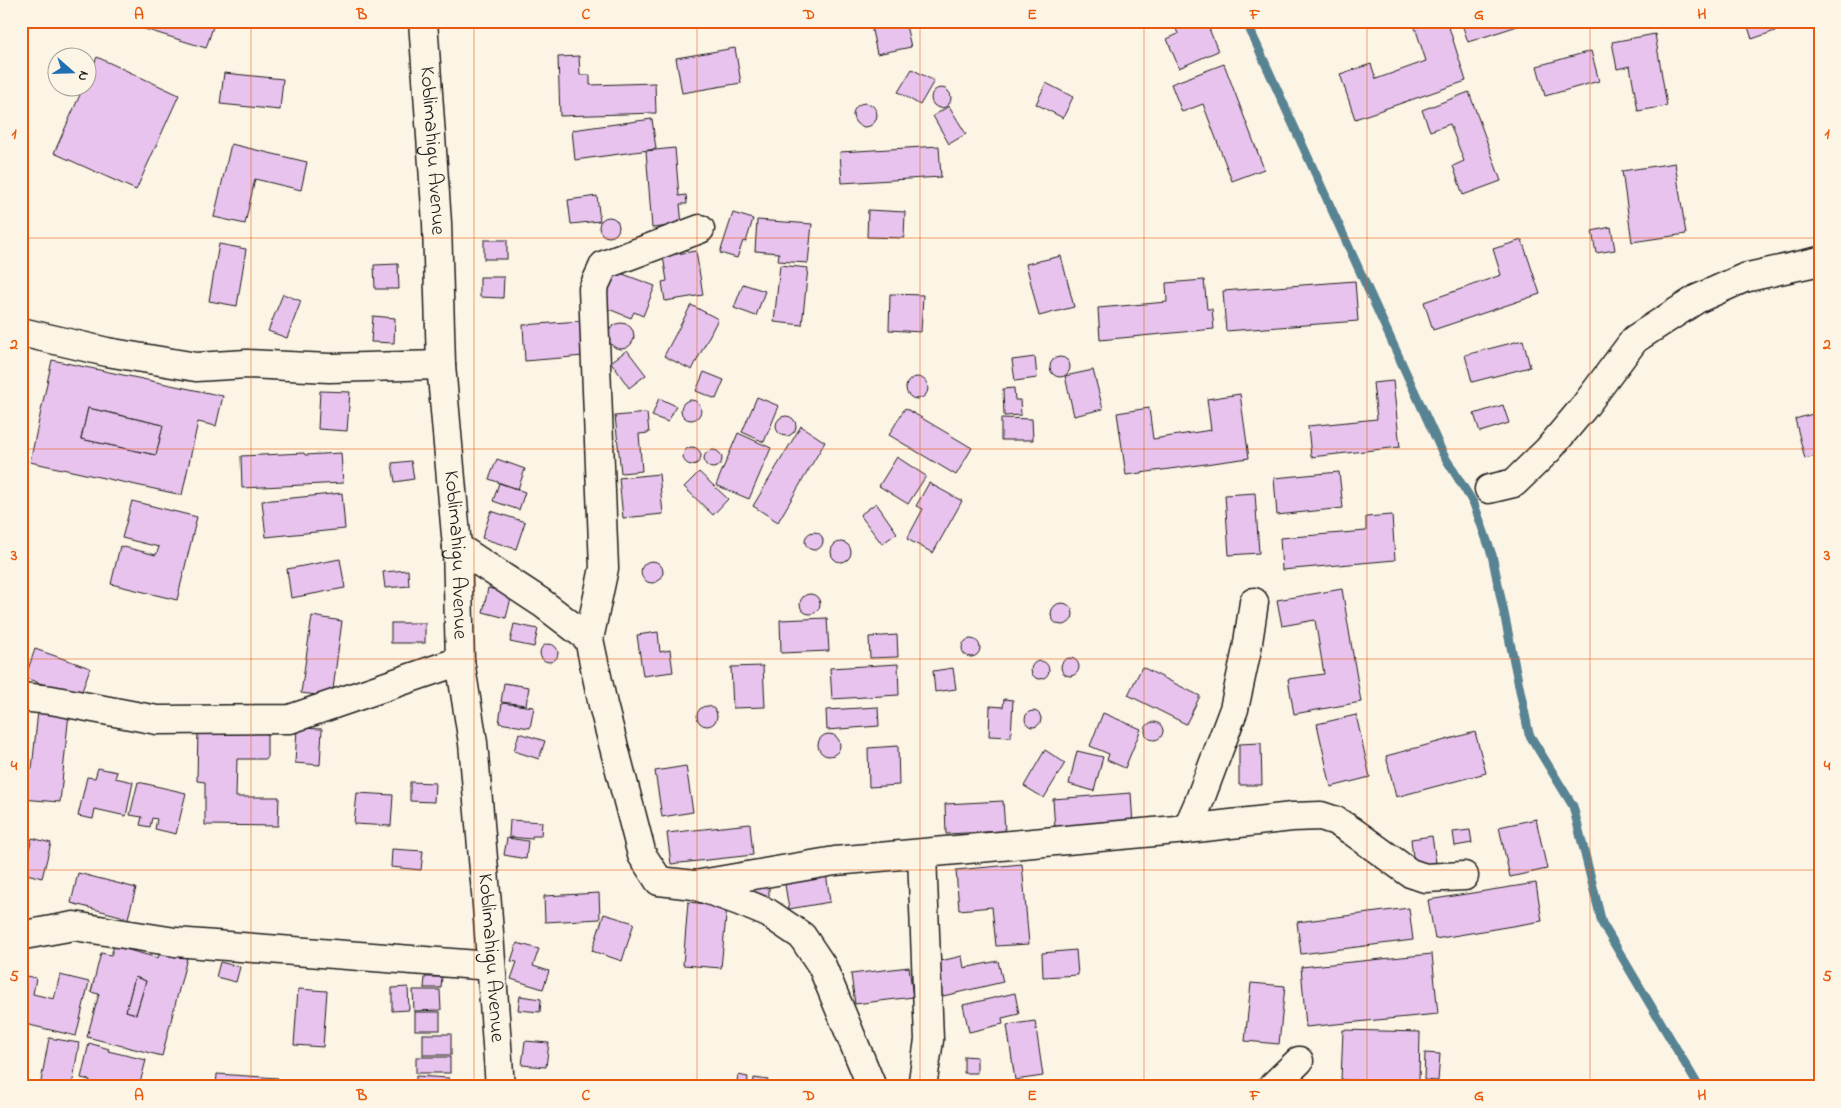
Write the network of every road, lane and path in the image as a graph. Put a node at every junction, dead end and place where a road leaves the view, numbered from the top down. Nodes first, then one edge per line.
1 (423, 21) edge
2 (700, 229) dead end
3 (1820, 261) edge
4 (21, 332) edge
5 (441, 366) junction
6 (1489, 488) dead end
7 (457, 547) junction
8 (1254, 602) dead end
9 (589, 639) junction
10 (460, 661) junction
11 (21, 697) edge
12 (1188, 829) junction
13 (922, 854) junction
14 (1464, 876) dead end
15 (694, 885) junction
16 (24, 935) dead end
17 (491, 966) junction
18 (1299, 1061) dead end
19 (500, 1087) edge
20 (872, 1087) edge
21 (922, 1087) edge
22 (1272, 1087) edge

1 - 5 street, Koblimahigu Avenue
2 - 9 street
3 - 6 street
4 - 5 street
5 - 7 street, Koblimahigu Avenue
7 - 9 street
7 - 10 street, Koblimahigu Avenue
8 - 12 street
9 - 15 street
10 - 11 street
10 - 17 street, Koblimahigu Avenue
12 - 13 street
12 - 14 street
13 - 15 street
13 - 21 street
15 - 20 street
16 - 17 street
17 - 19 street, Koblimahigu Avenue
18 - 22 street

